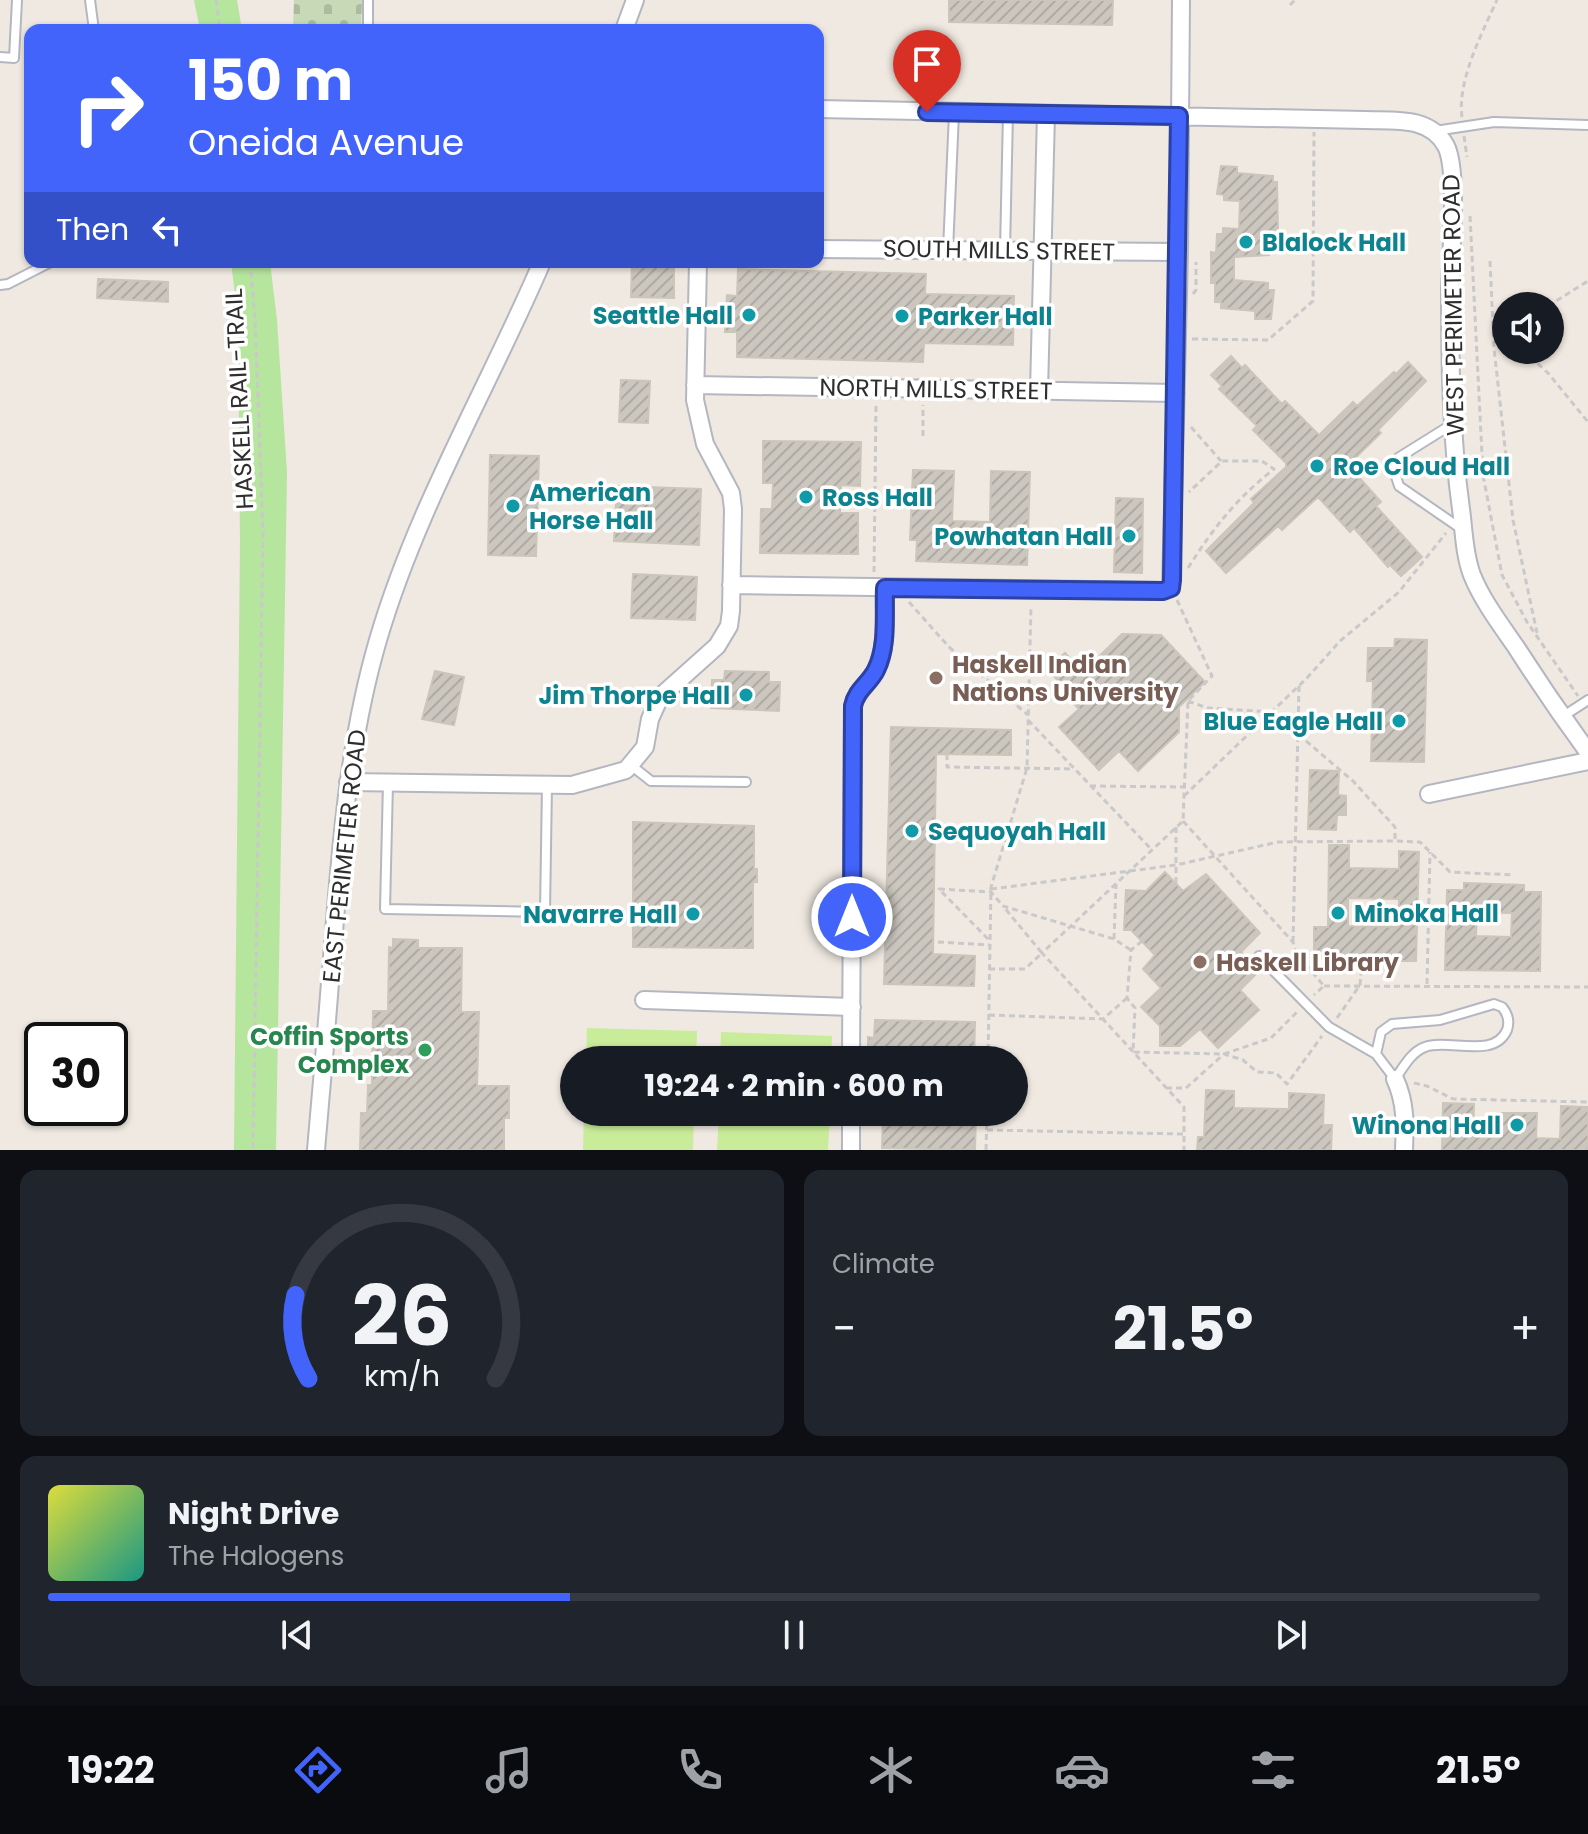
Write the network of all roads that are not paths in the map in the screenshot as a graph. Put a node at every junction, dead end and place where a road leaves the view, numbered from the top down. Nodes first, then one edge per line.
1 (17, 0) edge
2 (90, 0) edge
3 (368, 0) edge
4 (635, 0) edge
5 (1181, 0) edge
6 (93, 24) edge
7 (368, 24) edge
8 (626, 24) edge
9 (0, 57) edge
10 (824, 109) edge
11 (954, 113) junction
12 (1008, 113) junction
13 (1046, 114) junction
14 (1179, 116) junction
15 (1588, 125) edge
16 (1434, 131) junction
17 (824, 249) edge
18 (948, 250) junction
19 (1005, 250) junction
20 (1043, 251) junction
21 (1179, 252) junction
22 (39, 268) edge
23 (539, 268) edge
24 (698, 268) edge
25 (0, 285) edge
26 (695, 385) junction
27 (1039, 391) junction
28 (1176, 393) junction
29 (1454, 423) junction
30 (1459, 526) junction
31 (731, 585) junction
32 (884, 588) junction
33 (1586, 702) edge
34 (1562, 717) junction
35 (1588, 752) edge
36 (1588, 761) edge
37 (632, 766) junction
38 (348, 782) junction
39 (388, 782) junction
40 (746, 782) dead end
41 (547, 785) junction
42 (1429, 794) dead end
43 (1259, 956) dead end
44 (644, 1000) dead end
45 (852, 1007) junction
46 (851, 1046) edge
47 (1376, 1054) junction
48 (1395, 1079) junction
49 (851, 1126) edge
50 (316, 1150) edge
51 (851, 1150) edge
52 (1404, 1150) edge

1 - 9 lane
2 - 6 lane
3 - 7 lane
4 - 8 street
5 - 14 street
10 - 11 street
11 - 12 street
11 - 18 lane
12 - 13 street
12 - 19 lane
13 - 14 street
13 - 20 street
14 - 16 street
14 - 21 street
15 - 16 lane
16 - 29 street, WEST PERIMETER ROAD
17 - 18 street, SOUTH MILLS STREET
18 - 19 street, SOUTH MILLS STREET
19 - 20 street, SOUTH MILLS STREET
20 - 21 street, SOUTH MILLS STREET
20 - 27 street
21 - 28 street
22 - 25 lane
23 - 38 street, EAST PERIMETER ROAD
24 - 26 street
26 - 27 street, NORTH MILLS STREET
26 - 31 street
27 - 28 street, NORTH MILLS STREET
28 - 32 street
29 - 30 street, WEST PERIMETER ROAD
29 - 30 lane
30 - 34 street, WEST PERIMETER ROAD
31 - 32 street
31 - 37 street
32 - 45 street
33 - 34 lane
34 - 35 street, WEST PERIMETER ROAD
36 - 42 street
37 - 40 lane
37 - 41 street
38 - 39 street
38 - 50 street, EAST PERIMETER ROAD
39 - 41 street
39 - 41 lane
43 - 47 lane
44 - 45 street
45 - 46 street
47 - 48 lane
47 - 48 lane
48 - 52 street
49 - 51 street

